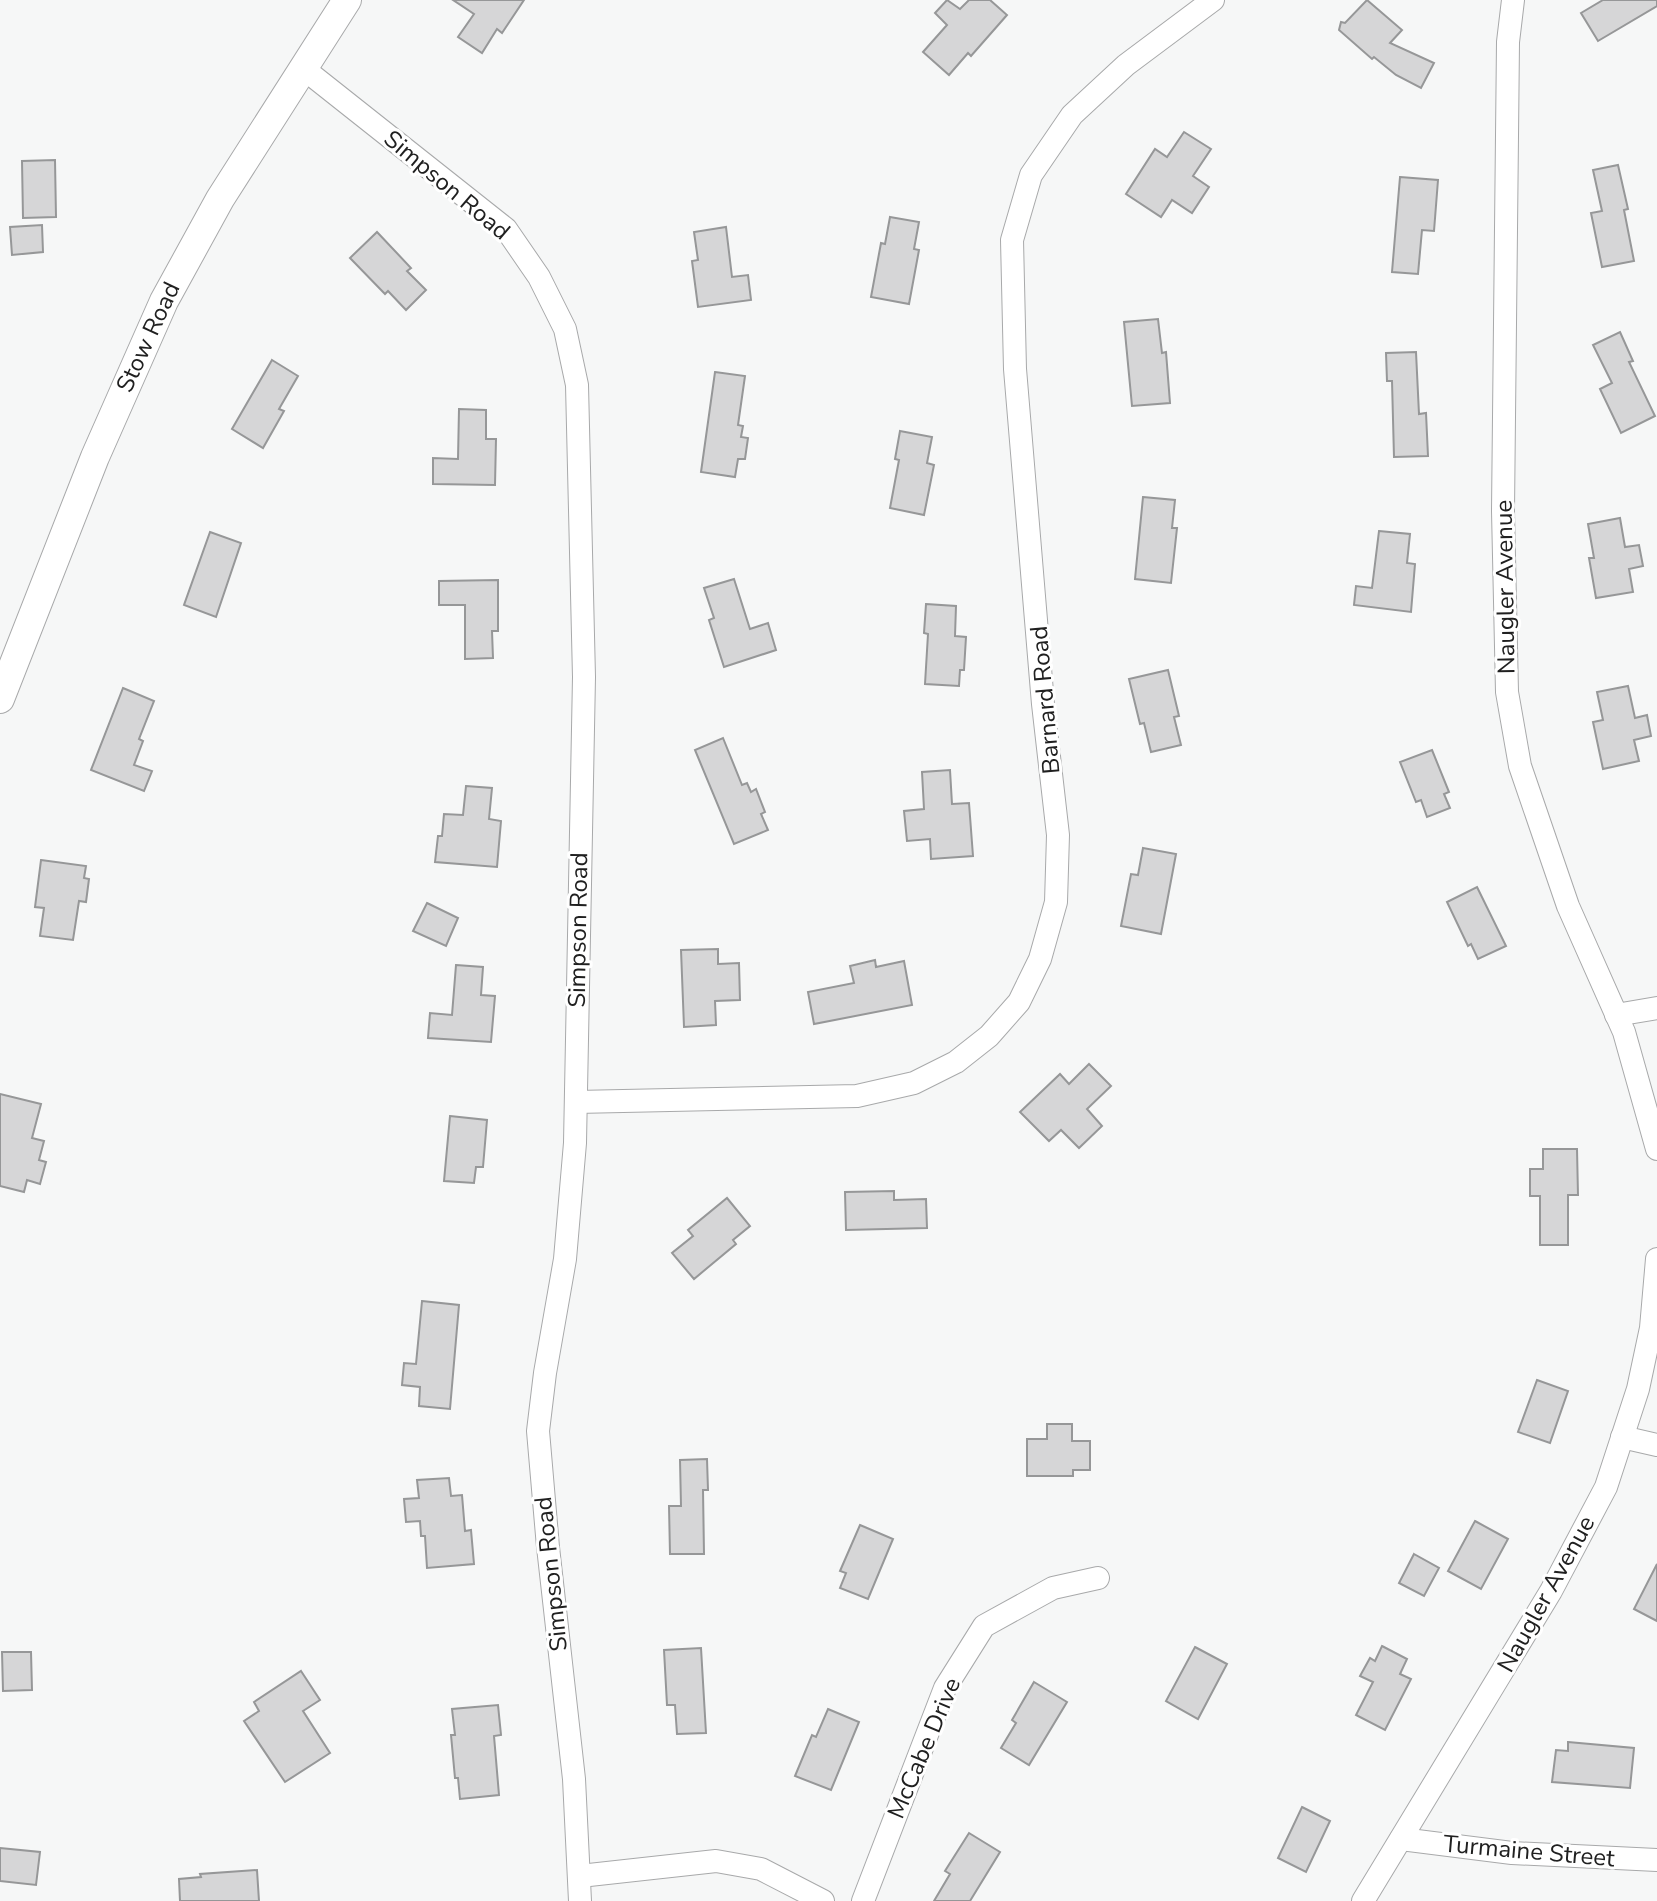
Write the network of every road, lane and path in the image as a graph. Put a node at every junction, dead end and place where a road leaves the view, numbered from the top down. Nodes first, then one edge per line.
1 (347, 0) edge
2 (1213, 0) edge
3 (1513, 0) edge
4 (304, 69) junction
5 (0, 699) edge
6 (1657, 1008) edge
7 (1616, 1015) junction
8 (576, 1102) junction
9 (1657, 1149) edge
10 (1657, 1259) edge
11 (1622, 1437) junction
12 (1657, 1445) edge
13 (1098, 1578) dead end
14 (1401, 1839) junction
15 (1657, 1860) edge
16 (580, 1876) junction
17 (580, 1901) edge
18 (823, 1901) edge
19 (863, 1901) edge
20 (1363, 1901) edge

1 - 4 street, Stow Road
2 - 8 street, Barnard Road
3 - 7 street, Naugler Avenue
4 - 5 street, Stow Road
4 - 8 street, Simpson Road
6 - 7 street
7 - 9 street, Naugler Avenue
8 - 16 street, Simpson Road
10 - 11 street, Naugler Avenue
11 - 12 street
11 - 14 street, Naugler Avenue
13 - 19 street, McCabe Drive
14 - 15 street, Turmaine Street
14 - 20 street, Naugler Avenue
16 - 17 street, Simpson Road
16 - 18 street

